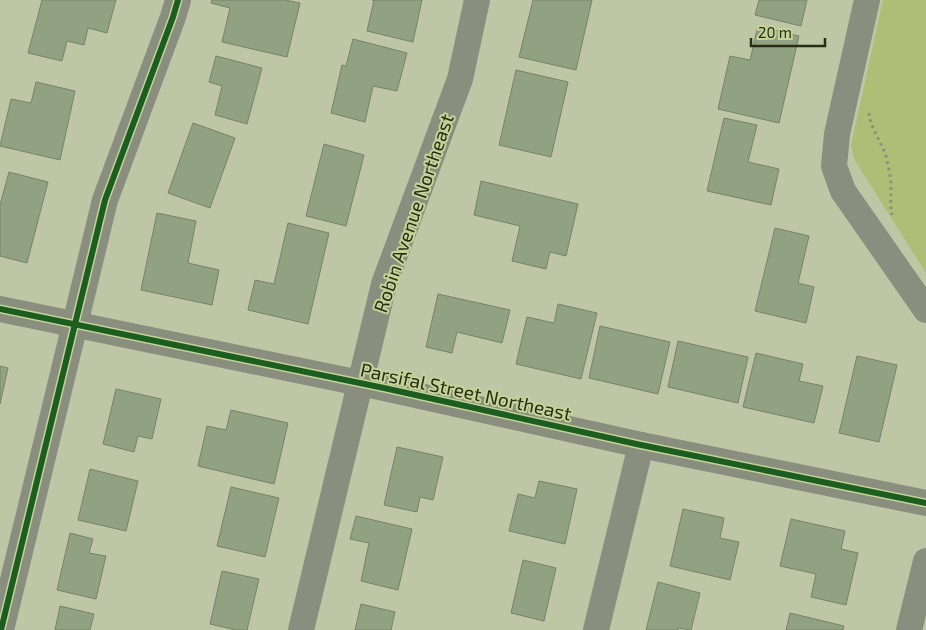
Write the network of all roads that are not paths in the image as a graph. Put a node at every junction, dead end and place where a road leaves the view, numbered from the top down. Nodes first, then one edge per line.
1 (178, 0) edge
2 (477, 0) edge
3 (867, 0) edge
4 (0, 308) edge
5 (926, 310) edge
6 (75, 324) junction
7 (360, 383) junction
8 (641, 445) junction
9 (926, 503) edge
10 (926, 560) edge
11 (1, 630) edge
12 (301, 630) edge
13 (596, 630) edge
14 (909, 630) edge

1 - 6 street
2 - 7 street, Robin Avenue Northeast
3 - 5 street
4 - 6 street, Parsifal Street Northeast
6 - 7 street, Parsifal Street Northeast
6 - 11 street
7 - 8 street, Parsifal Street Northeast
7 - 12 street, Robin Avenue Northeast
8 - 9 street, Parsifal Street Northeast
8 - 13 street
10 - 14 street

